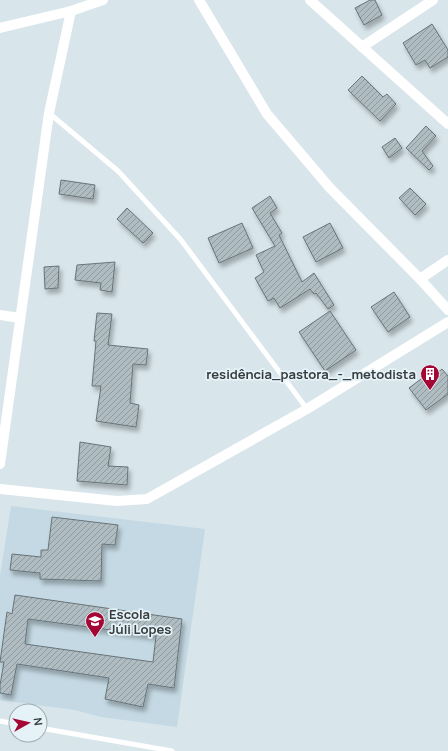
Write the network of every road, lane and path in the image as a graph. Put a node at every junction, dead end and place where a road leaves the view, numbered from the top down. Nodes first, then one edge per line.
1 (104, 0) edge
2 (199, 0) edge
3 (310, 0) edge
4 (433, 0) edge
5 (70, 11) junction
6 (0, 28) edge
7 (362, 47) junction
8 (49, 113) junction
9 (448, 124) edge
10 (448, 260) edge
11 (420, 279) junction
12 (448, 310) edge
13 (0, 315) edge
14 (20, 318) junction
15 (448, 322) edge
16 (308, 409) junction
17 (0, 464) edge
18 (0, 490) edge
19 (48, 729) edge
20 (172, 751) edge

1 - 5 street
2 - 11 street
3 - 7 street
4 - 7 street
5 - 6 street
5 - 8 street
7 - 9 street
8 - 14 street
8 - 16 lane
10 - 11 street
11 - 12 street
13 - 14 street
14 - 17 street
15 - 16 street
16 - 18 street
19 - 20 lane

